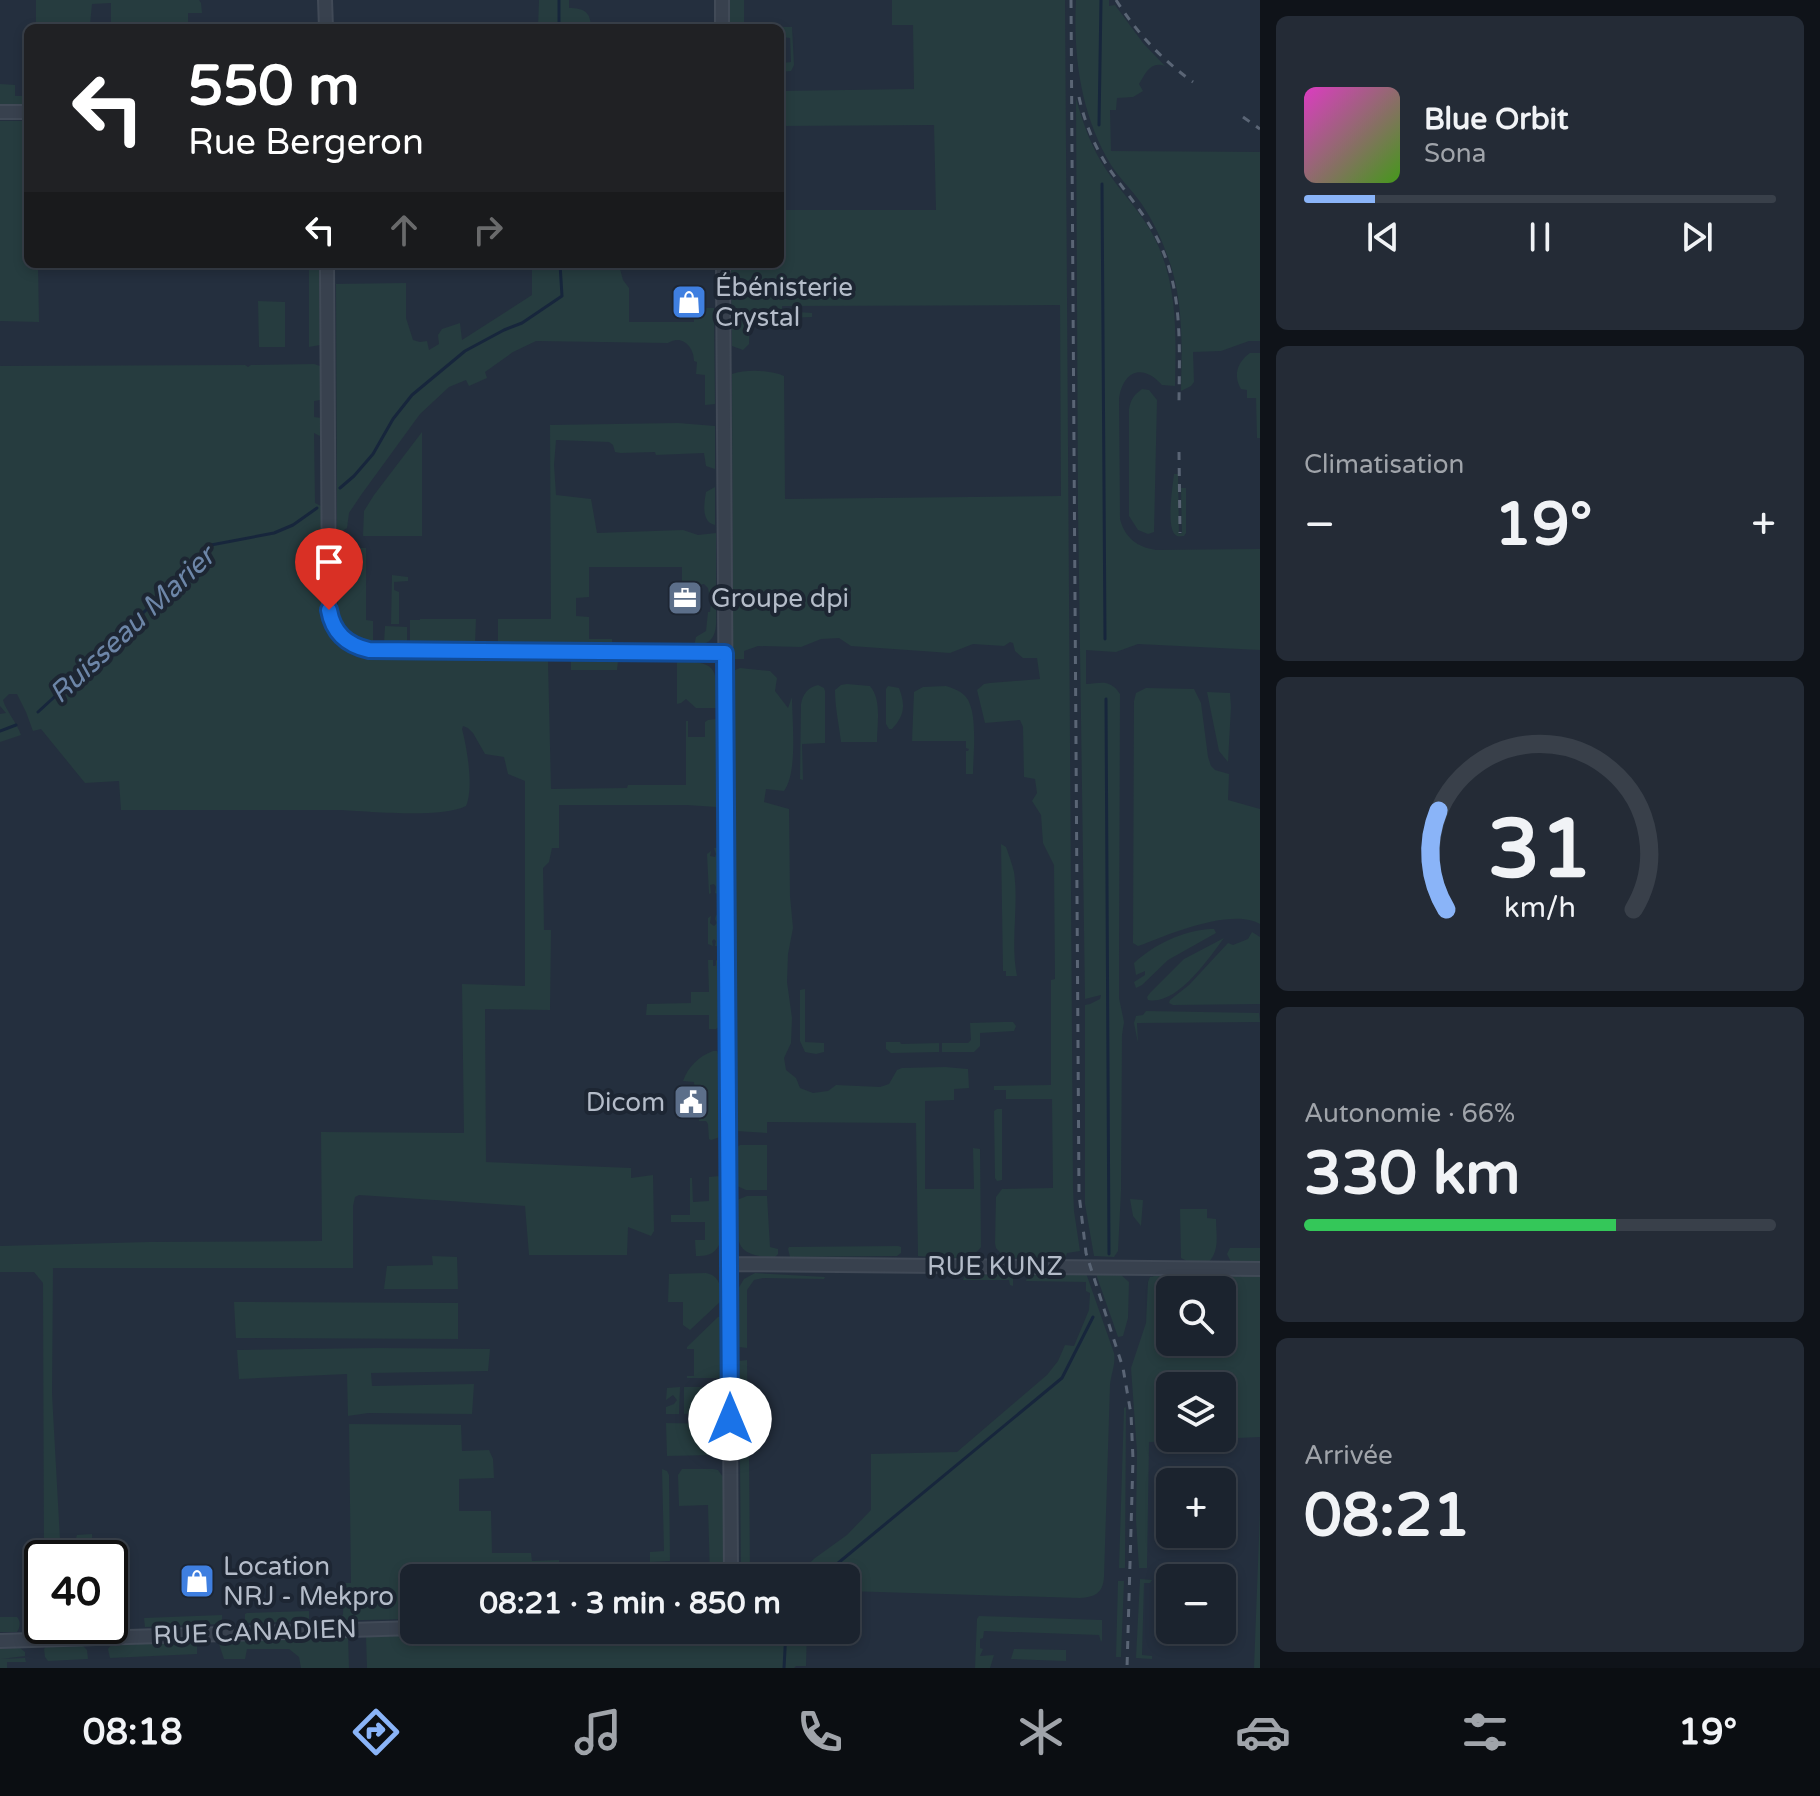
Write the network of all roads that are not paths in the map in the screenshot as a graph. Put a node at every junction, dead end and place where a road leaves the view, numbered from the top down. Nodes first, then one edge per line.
1 (325, 0) edge
2 (722, 0) edge
3 (326, 24) edge
4 (722, 24) edge
5 (0, 112) edge
6 (24, 112) edge
7 (327, 268) edge
8 (723, 268) edge
9 (725, 653) junction
10 (729, 1264) junction
11 (1260, 1269) edge
12 (731, 1564) edge
13 (400, 1628) edge
14 (0, 1641) edge

1 - 3 street
2 - 4 street
5 - 6 street
7 - 9 street
8 - 9 street
9 - 10 street
10 - 11 street, RUE KUNZ
10 - 12 street
13 - 14 street, RUE CANADIEN

